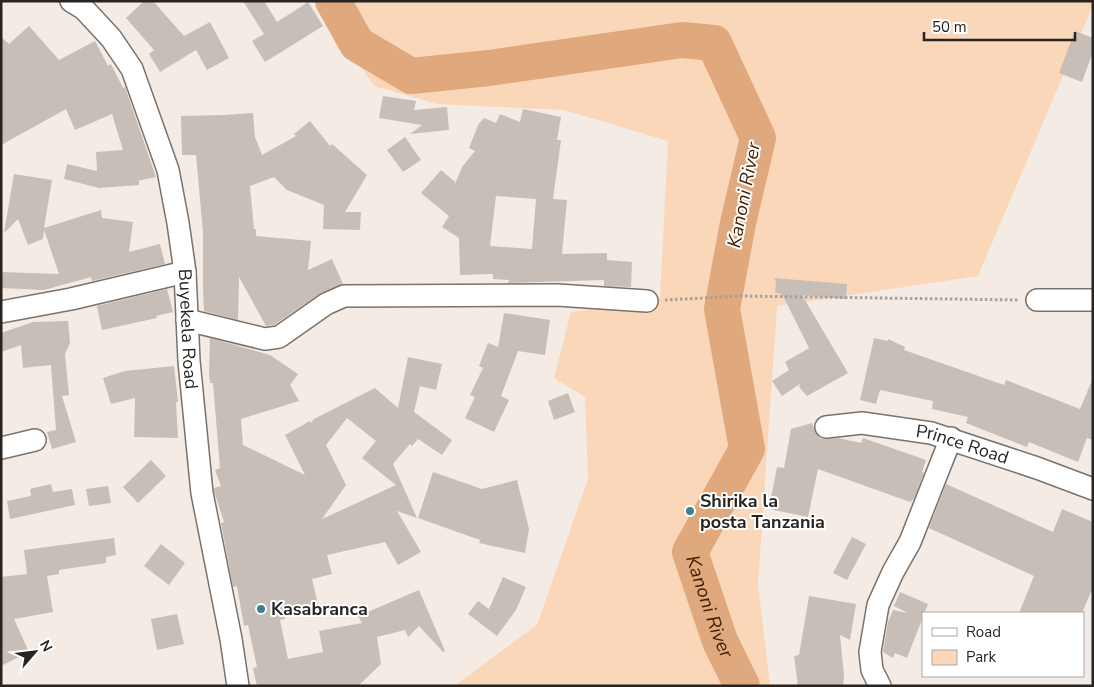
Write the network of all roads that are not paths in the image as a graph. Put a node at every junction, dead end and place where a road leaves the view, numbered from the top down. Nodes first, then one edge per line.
1 (71, 1) edge
2 (185, 272) junction
3 (1037, 300) road end
4 (1093, 300) edge
5 (647, 301) road end
6 (1, 312) edge
7 (187, 320) junction
8 (826, 427) dead end
9 (951, 438) junction
10 (35, 440) dead end
11 (1, 448) edge
12 (1093, 489) edge
13 (238, 686) edge
14 (880, 686) edge

1 - 2 street, Buyekela Road
2 - 6 street
2 - 7 street, Buyekela Road
3 - 4 street
5 - 7 street
7 - 13 street, Buyekela Road
8 - 9 street, Prince Road
9 - 12 street, Prince Road
9 - 14 street
10 - 11 street

